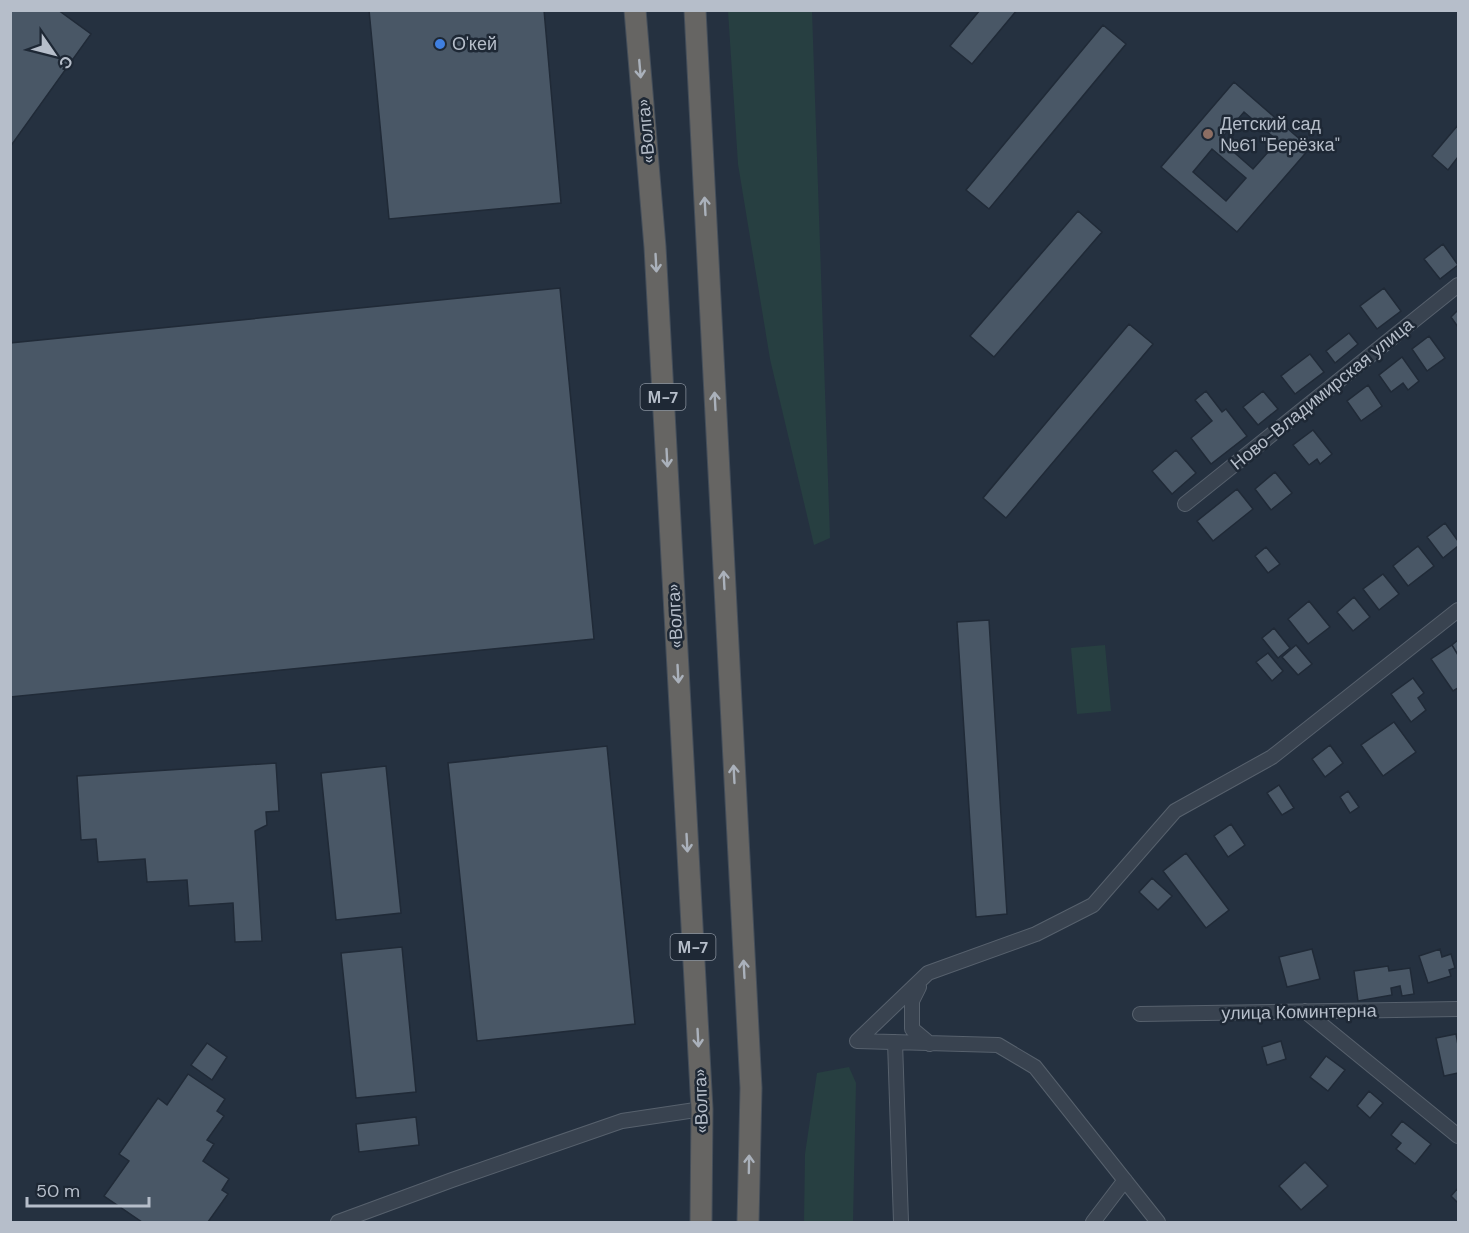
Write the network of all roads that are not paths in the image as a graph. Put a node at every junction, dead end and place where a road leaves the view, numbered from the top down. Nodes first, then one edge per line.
1 (635, 10) edge
2 (695, 10) edge
3 (1458, 285) edge
4 (1185, 504) dead end
5 (1458, 610) edge
6 (928, 973) junction
7 (1458, 1009) edge
8 (1305, 1011) junction
9 (1140, 1014) dead end
10 (895, 1042) junction
11 (930, 1044) junction
12 (702, 1109) junction
13 (1458, 1136) edge
14 (1125, 1180) junction
15 (338, 1222) edge
16 (701, 1222) edge
17 (748, 1222) edge
18 (901, 1222) edge
19 (1093, 1222) edge
20 (1158, 1222) edge

1 -> 12 highway, «Волга» / М-7
17 -> 2 highway
3 - 4 street, Ново-Владимирская улица
5 - 6 street
6 - 10 street
6 - 11 street
7 - 8 street, улица Коминтерна
8 - 9 street, улица Коминтерна
8 - 13 street
10 - 11 street
10 - 18 street
11 - 14 street
12 - 15 street
12 - 16 highway, «Волга» / М-7
14 - 19 street
14 - 20 street

